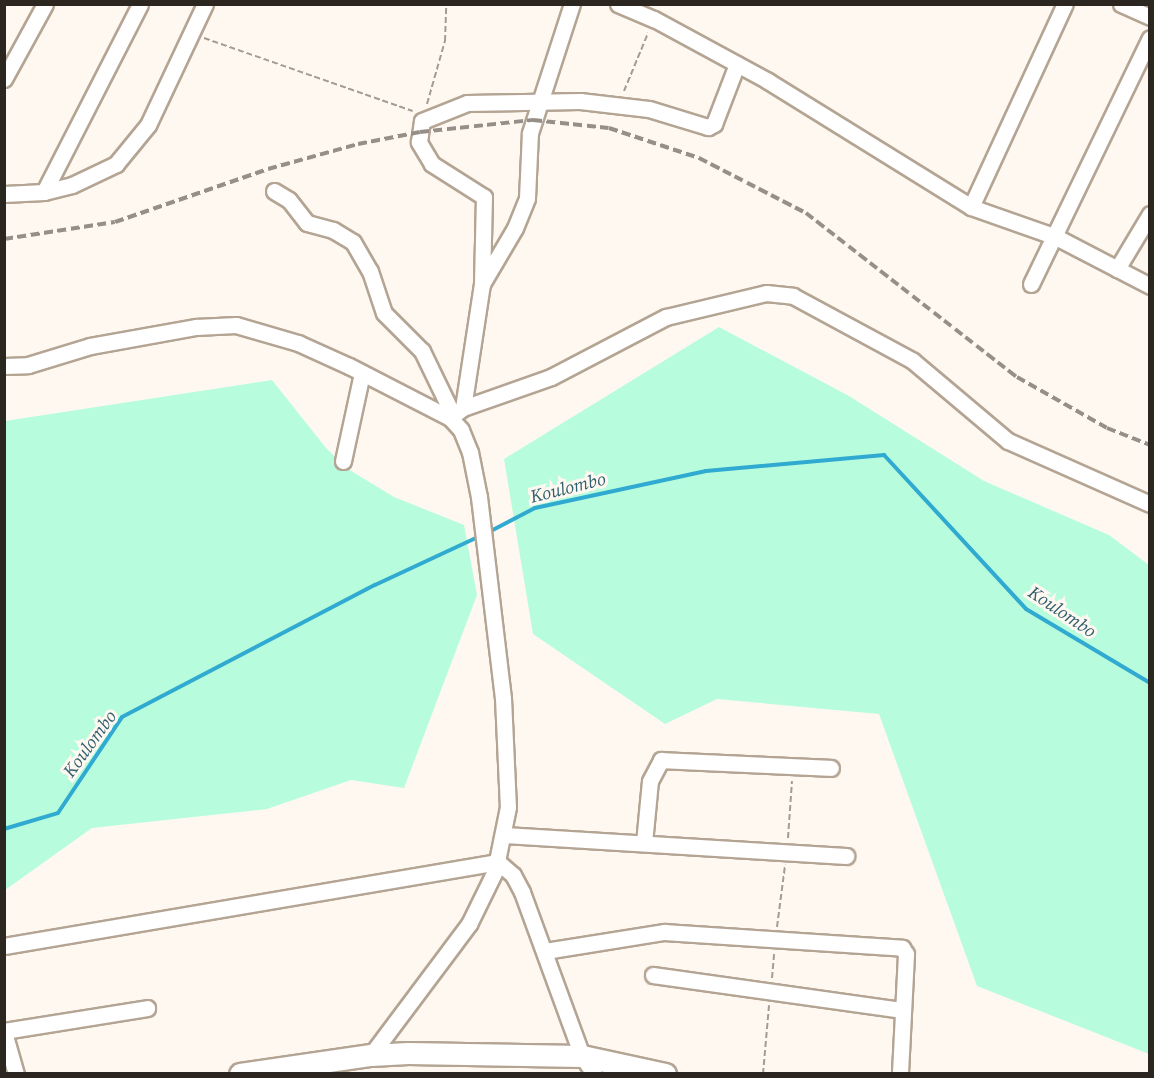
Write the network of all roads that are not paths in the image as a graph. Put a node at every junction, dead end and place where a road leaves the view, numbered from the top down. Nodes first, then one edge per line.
1 (45, 4) edge
2 (140, 4) edge
3 (205, 4) edge
4 (572, 4) edge
5 (618, 4) edge
6 (1065, 4) edge
7 (1121, 4) edge
8 (1149, 17) edge
9 (1149, 38) edge
10 (737, 64) junction
11 (4, 79) edge
12 (538, 101) junction
13 (274, 190) dead end
14 (44, 192) junction
15 (4, 194) edge
16 (971, 207) junction
17 (1149, 214) edge
18 (1056, 237) junction
19 (1117, 269) junction
20 (482, 284) junction
21 (1031, 284) dead end
22 (1149, 286) edge
23 (4, 366) edge
24 (362, 373) junction
25 (455, 414) junction
26 (343, 461) dead end
27 (1149, 504) edge
28 (831, 768) dead end
29 (504, 835) junction
30 (644, 843) junction
31 (846, 856) dead end
32 (498, 862) junction
33 (4, 946) edge
34 (545, 951) junction
35 (654, 975) dead end
36 (147, 1008) dead end
37 (903, 1011) junction
38 (4, 1031) edge
39 (371, 1055) junction
40 (590, 1068) edge
41 (16, 1074) edge
42 (240, 1074) edge
43 (665, 1074) edge
44 (900, 1074) edge

1 - 11 street
2 - 14 street
3 - 14 street
4 - 12 street
5 - 10 street
6 - 16 street
7 - 8 street
9 - 18 street
10 - 12 street
10 - 16 street
12 - 20 street
12 - 20 street
13 - 25 street
14 - 15 street
16 - 18 street
17 - 19 street
18 - 19 street
18 - 21 street
19 - 22 street
20 - 25 street
23 - 24 street
24 - 25 street
24 - 26 street
25 - 27 street
25 - 29 street
28 - 30 street
29 - 30 street
29 - 32 street
30 - 31 street
32 - 33 street
32 - 34 street
32 - 39 street
34 - 37 street
34 - 40 street
35 - 37 street
36 - 38 street
37 - 44 street
38 - 41 street
39 - 40 street
39 - 42 street
40 - 43 street

